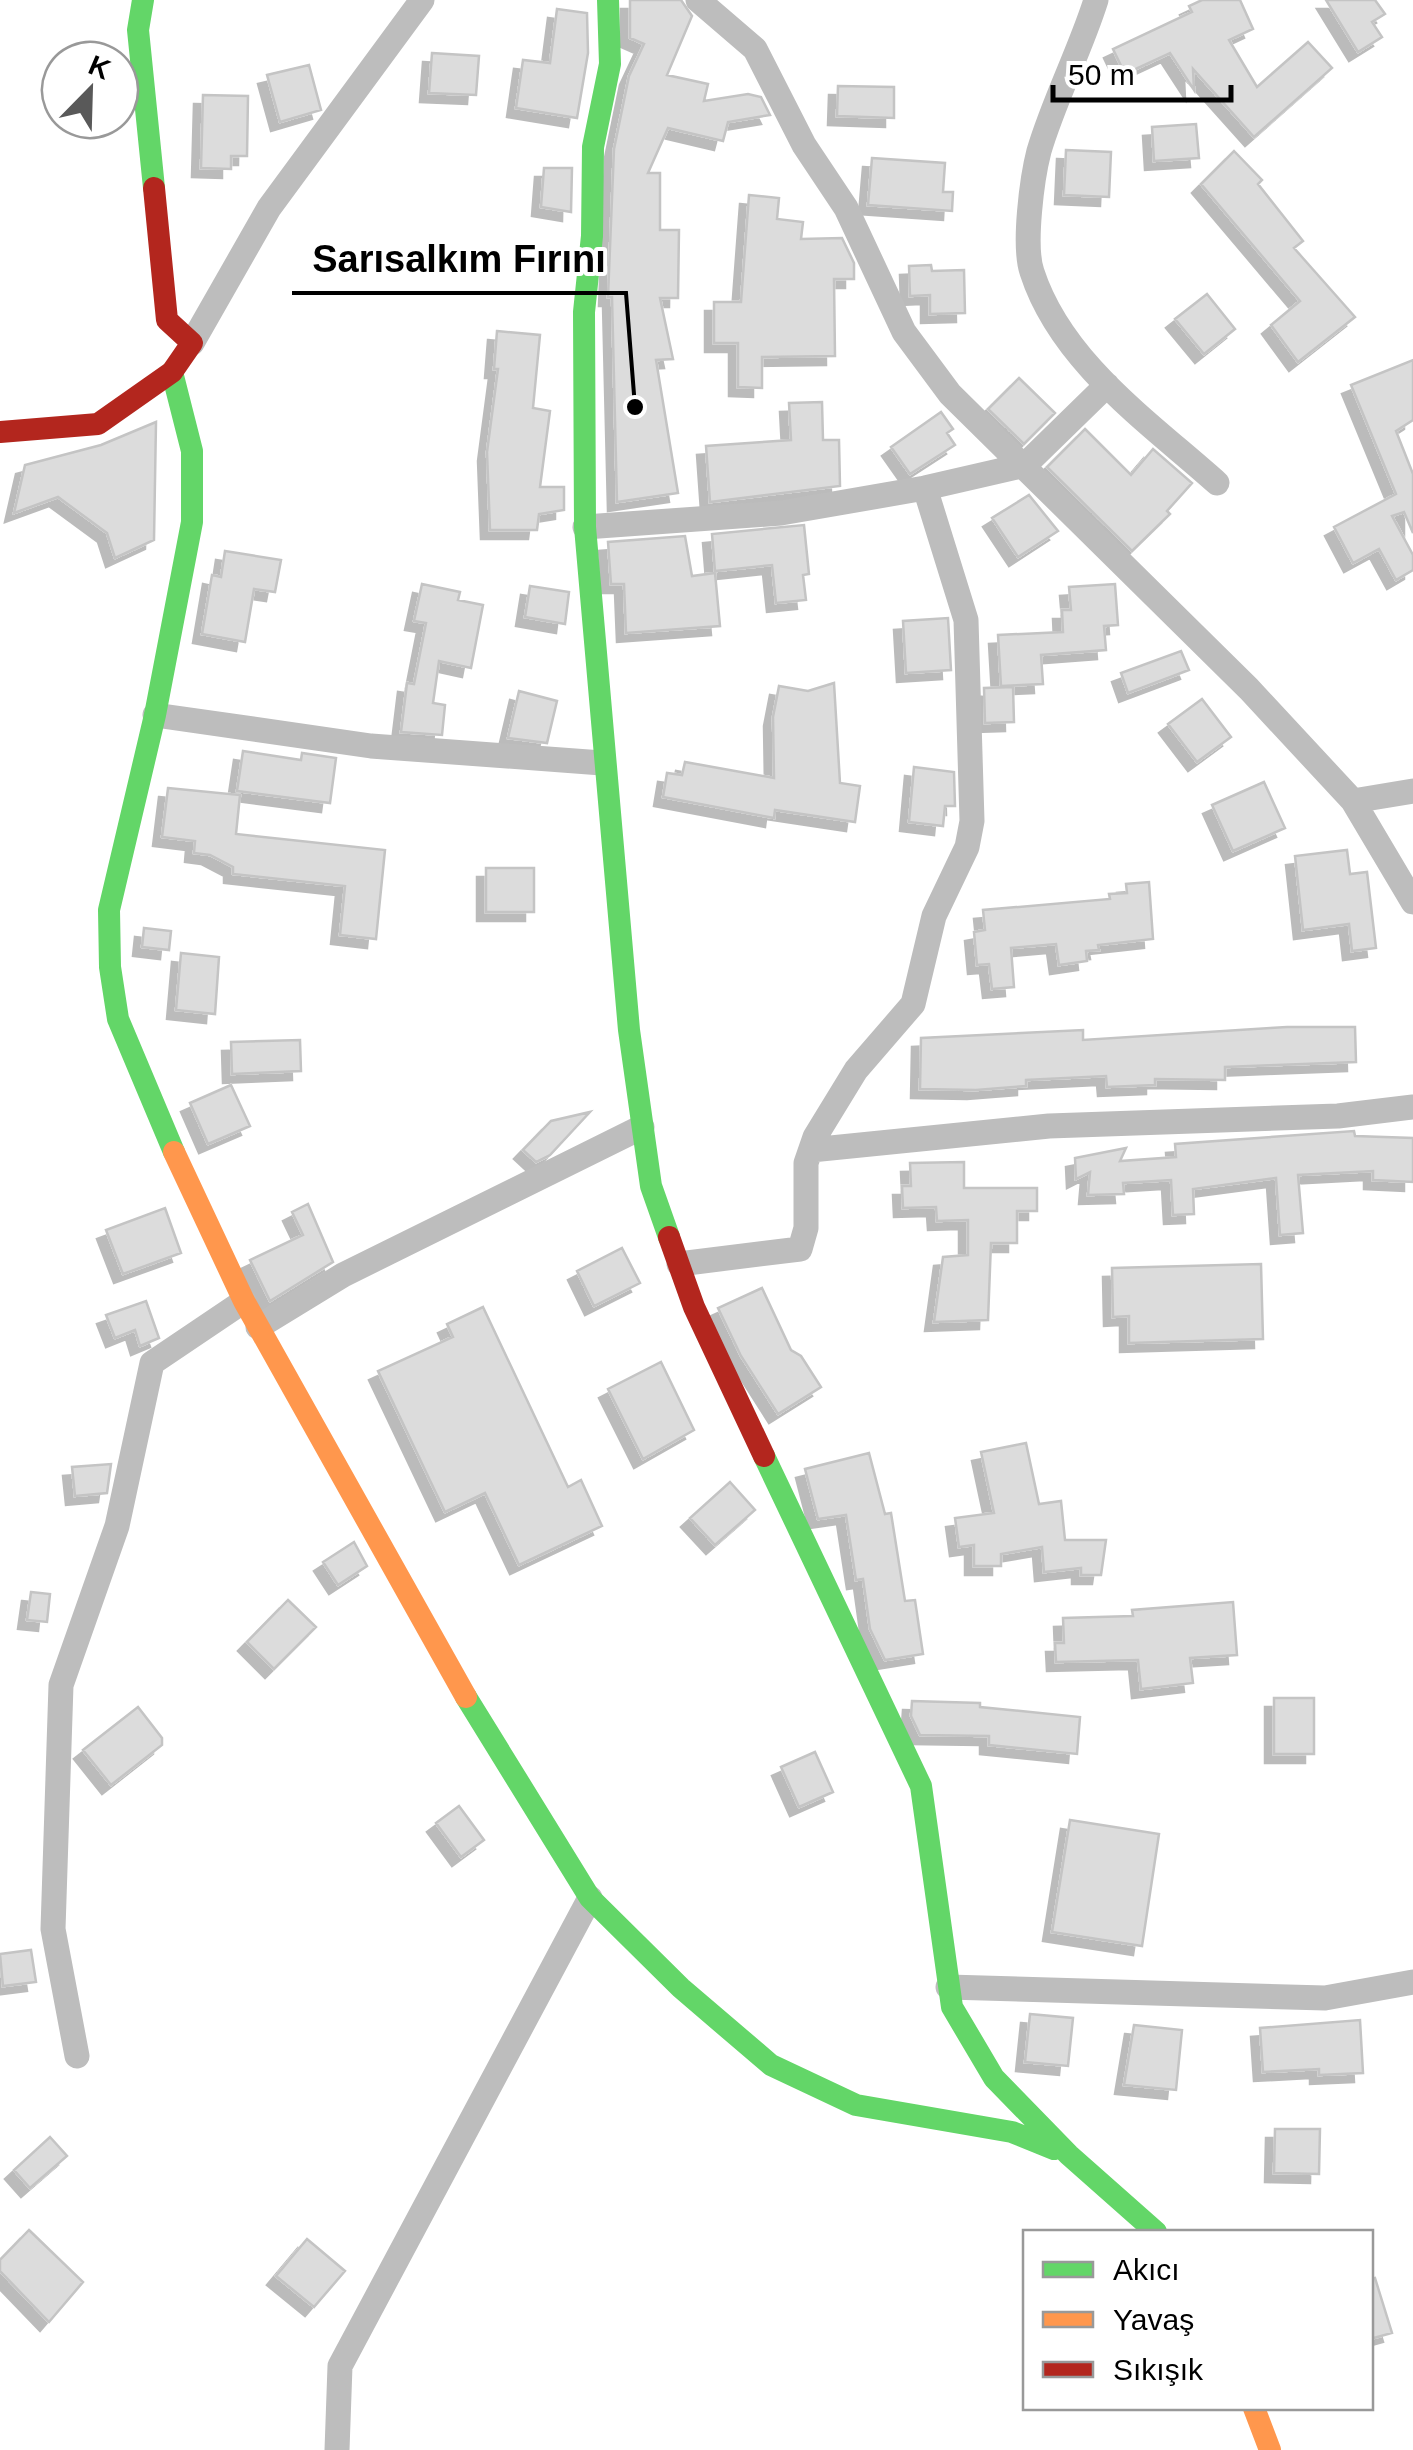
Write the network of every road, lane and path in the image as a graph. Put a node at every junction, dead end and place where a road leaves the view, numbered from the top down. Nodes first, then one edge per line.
1 (142, 0) edge
2 (422, 0) edge
3 (608, 0) edge
4 (698, 0) edge
5 (1096, 0) edge
6 (192, 343) junction
7 (172, 372) junction
8 (1107, 385) junction
9 (0, 432) edge
10 (1025, 466) junction
11 (1217, 483) dead end
12 (925, 488) junction
13 (585, 528) junction
14 (156, 715) junction
15 (602, 763) junction
16 (1413, 791) edge
17 (1353, 802) junction
18 (1413, 902) edge
19 (1413, 1107) edge
20 (642, 1128) junction
21 (810, 1150) junction
22 (678, 1264) junction
23 (244, 1302) junction
24 (258, 1327) junction
25 (590, 1898) junction
26 (1413, 1982) edge
27 (948, 1987) junction
28 (77, 2056) dead end
29 (1069, 2155) junction
30 (1154, 2230) edge
31 (1255, 2410) edge
32 (337, 2450) edge
33 (1270, 2450) edge

1 - 6 street
2 - 6 street
3 - 13 street
4 - 10 street
5 - 8 street
6 - 7 street
7 - 9 street
7 - 14 street
8 - 10 street
8 - 11 street
10 - 12 street
10 - 17 street
12 - 13 street
12 - 21 street
13 - 15 street
14 - 15 street
14 - 23 street
15 - 20 street
16 - 17 street
17 - 18 street
19 - 21 street
20 - 22 street
20 - 24 street
21 - 22 street
22 - 27 street
23 - 24 street
23 - 28 street
24 - 25 street
25 - 29 street
25 - 32 street
26 - 27 street
27 - 29 street
29 - 30 street
31 - 33 street

